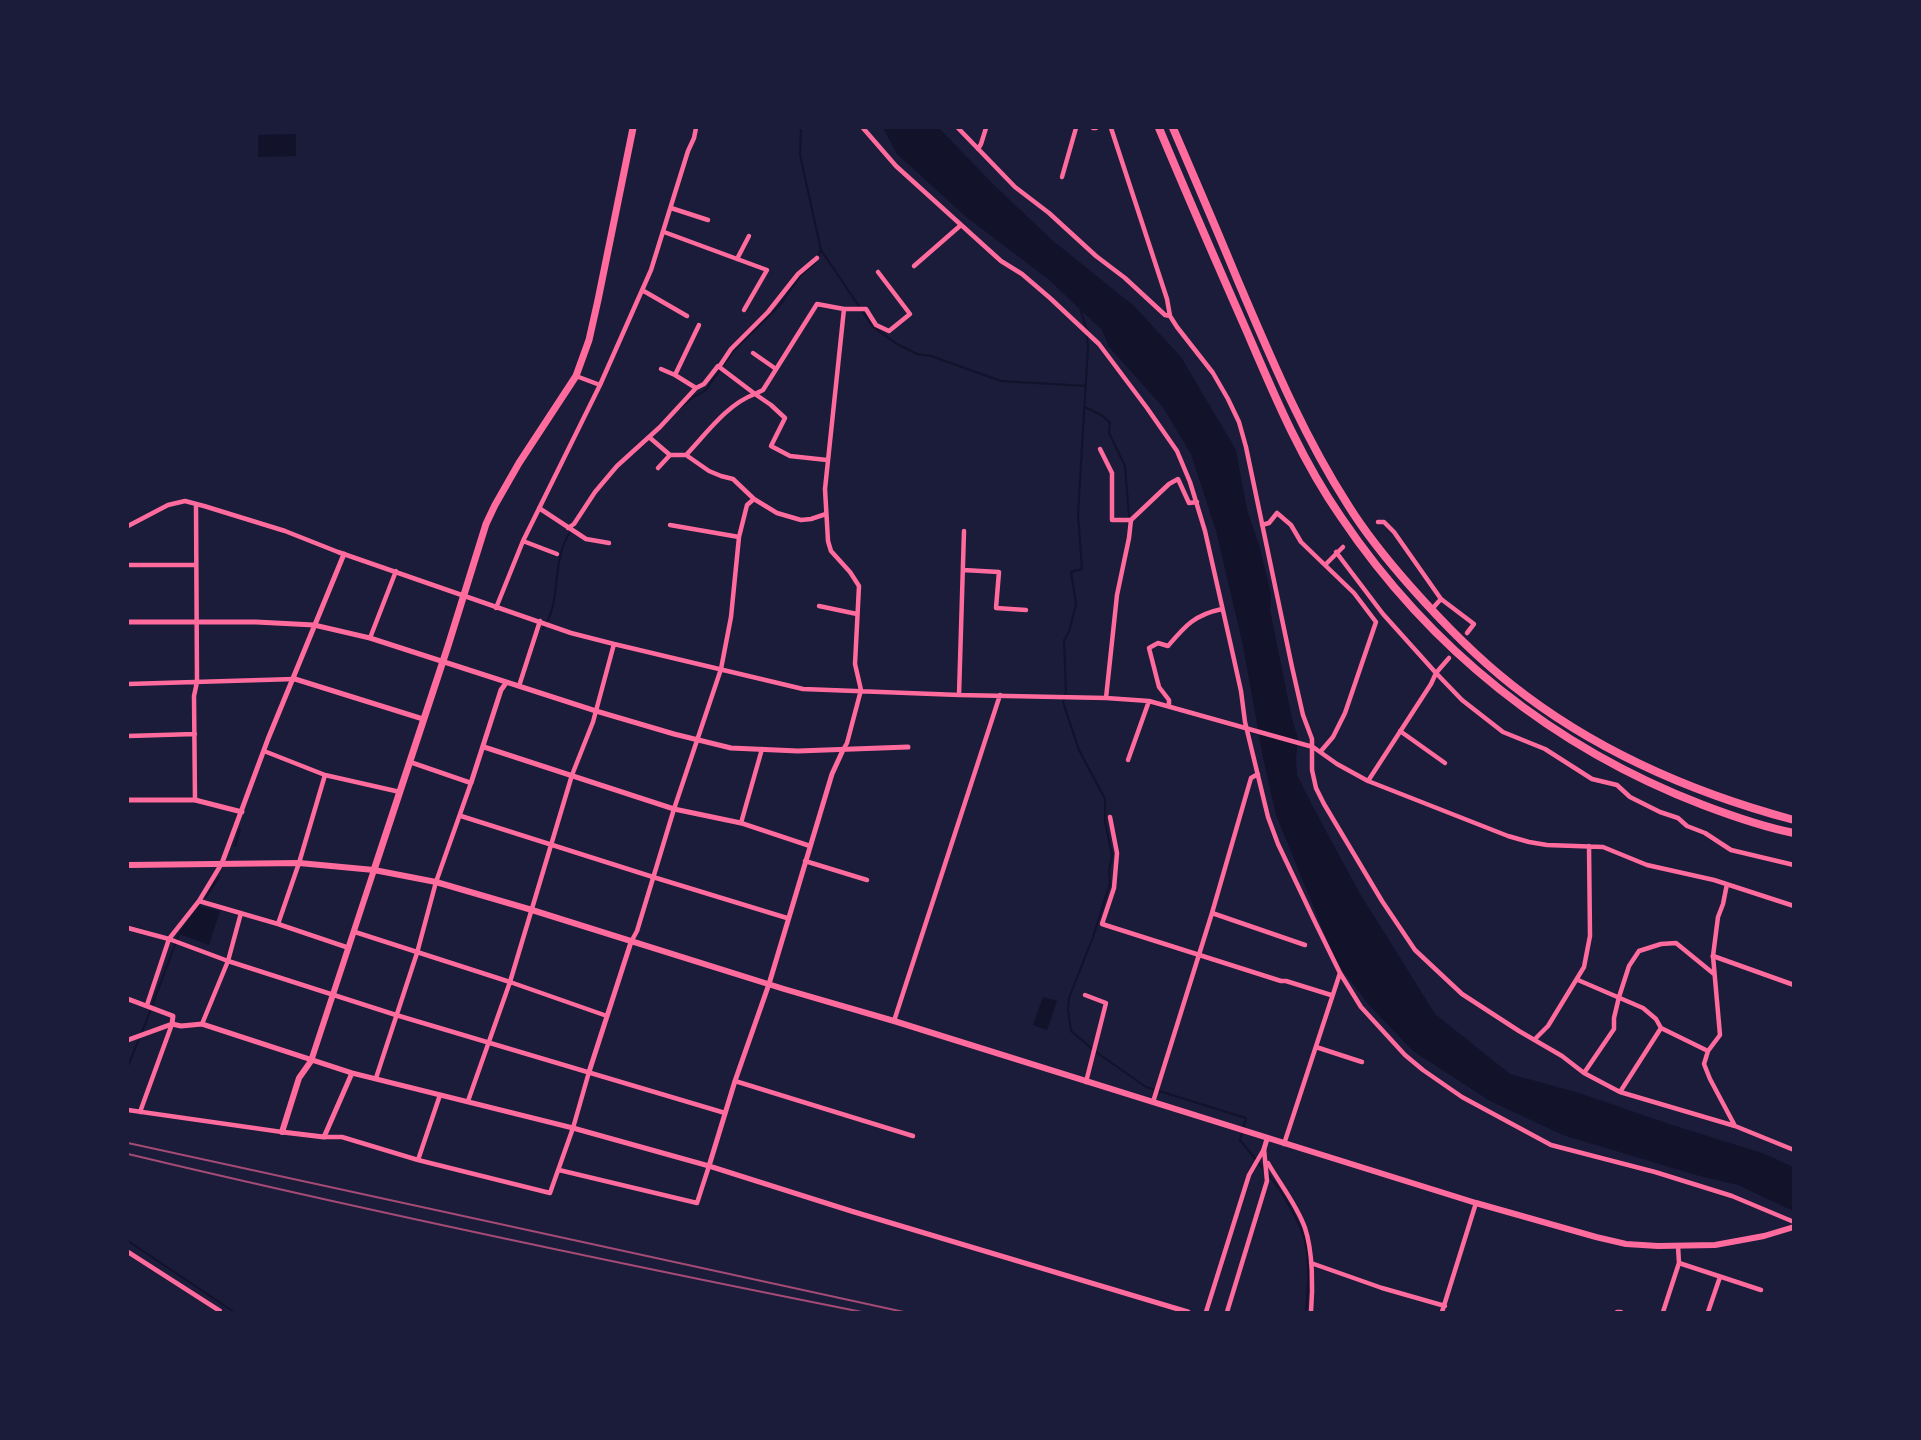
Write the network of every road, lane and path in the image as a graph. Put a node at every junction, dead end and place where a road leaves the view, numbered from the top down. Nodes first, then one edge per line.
1 (633, 128) edge
2 (696, 128) edge
3 (863, 128) edge
4 (958, 128) edge
5 (986, 128) edge
6 (1076, 128) edge
7 (1111, 128) edge
8 (1159, 128) edge
9 (1173, 128) edge
10 (978, 149) junction
11 (1062, 177) dead end
12 (671, 208) junction
13 (708, 220) dead end
14 (961, 225) junction
15 (664, 232) junction
16 (749, 236) dead end
17 (817, 258) dead end
18 (737, 259) junction
19 (914, 266) dead end
20 (878, 272) dead end
21 (642, 290) junction
22 (685, 306) dead end
23 (844, 309) junction
24 (744, 310) dead end
25 (1170, 316) junction
26 (699, 325) dead end
27 (753, 352) dead end
28 (719, 367) junction
29 (661, 369) dead end
30 (776, 369) junction
31 (675, 375) junction
32 (576, 376) junction
33 (600, 384) junction
34 (696, 388) junction
35 (754, 394) junction
36 (649, 437) junction
37 (1100, 449) dead end
38 (670, 455) junction
39 (686, 455) junction
40 (827, 460) junction
41 (658, 468) dead end
42 (754, 499) junction
43 (1197, 502) junction
44 (196, 504) junction
45 (539, 508) junction
46 (826, 514) junction
47 (1131, 520) junction
48 (1378, 522) dead end
49 (670, 525) dead end
50 (1262, 525) junction
51 (128, 526) edge
52 (568, 528) junction
53 (964, 531) dead end
54 (739, 537) junction
55 (523, 541) junction
56 (609, 543) dead end
57 (1343, 547) dead end
58 (1336, 552) junction
59 (344, 554) junction
60 (557, 554) dead end
61 (128, 565) edge
62 (196, 565) junction
63 (1325, 565) junction
64 (963, 570) junction
65 (396, 571) junction
66 (464, 595) junction
67 (1441, 599) junction
68 (819, 606) dead end
69 (496, 608) junction
70 (1222, 609) junction
71 (1026, 610) dead end
72 (1431, 610) junction
73 (857, 614) junction
74 (540, 621) junction
75 (128, 622) edge
76 (198, 623) junction
77 (314, 625) junction
78 (1467, 633) dead end
79 (370, 638) junction
80 (614, 644) junction
81 (1449, 658) dead end
82 (443, 662) junction
83 (721, 669) junction
84 (1436, 673) junction
85 (295, 679) junction
86 (197, 682) junction
87 (506, 683) junction
88 (128, 684) edge
89 (519, 686) junction
90 (861, 690) junction
91 (959, 695) junction
92 (1000, 695) junction
93 (1106, 698) junction
94 (1149, 701) junction
95 (1169, 706) junction
96 (596, 711) junction
97 (423, 718) junction
98 (1246, 727) junction
99 (1400, 731) junction
100 (195, 734) junction
101 (128, 736) edge
102 (697, 740) junction
103 (484, 747) junction
104 (908, 747) dead end
105 (1313, 747) junction
106 (762, 749) junction
107 (843, 750) junction
108 (264, 751) junction
109 (1321, 751) junction
110 (1128, 760) dead end
111 (410, 762) junction
112 (1444, 763) dead end
113 (1258, 774) junction
114 (325, 775) junction
115 (572, 775) junction
116 (1368, 781) junction
117 (471, 783) junction
118 (400, 792) junction
119 (128, 800) edge
120 (195, 800) junction
121 (674, 809) junction
122 (242, 812) junction
123 (461, 816) junction
124 (1110, 817) dead end
125 (1794, 820) edge
126 (741, 823) junction
127 (1794, 833) edge
128 (552, 845) junction
129 (810, 846) junction
130 (1589, 846) junction
131 (805, 861) junction
132 (222, 863) junction
133 (299, 863) junction
134 (128, 865) edge
135 (1794, 865) edge
136 (374, 870) junction
137 (653, 877) junction
138 (867, 880) dead end
139 (436, 882) junction
140 (1727, 884) junction
141 (199, 901) junction
142 (1794, 906) edge
143 (532, 910) junction
144 (241, 913) junction
145 (1212, 913) junction
146 (788, 918) junction
147 (278, 924) junction
148 (128, 928) edge
149 (355, 932) junction
150 (168, 939) junction
151 (631, 942) junction
152 (1305, 945) dead end
153 (349, 948) junction
154 (417, 953) junction
155 (1198, 954) junction
156 (1713, 956) junction
157 (228, 961) junction
158 (1340, 973) junction
159 (1714, 974) junction
160 (1578, 980) junction
161 (510, 982) junction
162 (769, 984) junction
163 (1794, 985) edge
164 (333, 995) junction
165 (1085, 995) dead end
166 (1331, 995) junction
167 (1619, 997) junction
168 (128, 999) edge
169 (147, 1005) junction
170 (396, 1016) junction
171 (607, 1016) junction
172 (894, 1021) junction
173 (172, 1024) junction
174 (202, 1024) junction
175 (1661, 1028) junction
176 (1535, 1039) junction
177 (128, 1040) edge
178 (488, 1043) junction
179 (1316, 1047) junction
180 (1708, 1051) junction
181 (311, 1061) junction
182 (1362, 1062) dead end
183 (589, 1072) junction
184 (352, 1073) junction
185 (1584, 1073) junction
186 (376, 1078) junction
187 (735, 1082) junction
188 (1086, 1082) junction
189 (1620, 1092) junction
190 (440, 1095) junction
191 (468, 1101) junction
192 (1153, 1102) junction
193 (128, 1110) edge
194 (140, 1112) junction
195 (725, 1113) junction
196 (1735, 1126) junction
197 (573, 1128) junction
198 (282, 1132) junction
199 (913, 1136) dead end
200 (324, 1137) junction
201 (1267, 1139) junction
202 (1284, 1144) junction
203 (1264, 1149) junction
204 (1794, 1150) edge
205 (418, 1160) junction
206 (1266, 1160) junction
207 (709, 1166) junction
208 (559, 1170) junction
209 (1476, 1203) junction
210 (1794, 1221) edge
211 (1794, 1227) edge
212 (1678, 1246) junction
213 (128, 1252) edge
214 (1311, 1263) junction
215 (1679, 1263) junction
216 (1720, 1277) junction
217 (1761, 1290) dead end
218 (1445, 1306) junction
219 (220, 1312) edge
220 (1188, 1312) edge
221 (1206, 1312) edge
222 (1227, 1312) edge
223 (1311, 1312) edge
224 (1442, 1312) edge
225 (1663, 1312) edge
226 (1708, 1312) edge

1 - 32 main road
2 - 12 street
3 - 14 street
4 - 10 street
5 - 10 street
6 - 11 street
7 - 25 street
8 - 127 highway
9 - 72 highway
10 - 25 street
12 - 13 street
12 - 15 street
14 - 19 street
14 - 43 street
15 - 18 street
15 - 21 street
16 - 18 street
17 - 28 street
18 - 24 street
20 - 23 street
21 - 22 street
21 - 33 street
23 - 30 street
23 - 40 street
25 - 50 street
26 - 31 street
27 - 30 street
28 - 34 street
28 - 35 street
29 - 31 street
30 - 35 street
31 - 34 street
32 - 33 street
32 - 66 main road
33 - 45 street
34 - 36 street
35 - 39 street
35 - 40 street
36 - 38 street
36 - 52 street
37 - 47 street
38 - 39 street
38 - 41 street
39 - 42 street
40 - 46 street
42 - 46 street
42 - 54 street
43 - 47 street
43 - 70 street
44 - 51 street
44 - 59 street
44 - 62 street
45 - 52 street
45 - 55 street
46 - 73 street
47 - 93 street
48 - 67 street
49 - 54 street
50 - 63 street
50 - 105 street
52 - 56 street
53 - 64 street
54 - 83 street
55 - 60 street
55 - 69 street
57 - 58 street
58 - 63 street
58 - 84 street
59 - 65 street
59 - 77 street
61 - 62 street
62 - 76 street
63 - 109 street
64 - 71 street
64 - 91 street
65 - 66 street
65 - 79 street
66 - 69 street
66 - 82 main road
67 - 72 street
67 - 78 street
68 - 73 street
69 - 74 street
70 - 95 street
70 - 98 street
72 - 125 highway
73 - 90 street
74 - 80 street
74 - 89 street
75 - 76 street
76 - 77 street
76 - 86 street
77 - 79 street
77 - 85 street
79 - 82 street
80 - 83 street
80 - 96 street
81 - 84 street
82 - 87 street
82 - 97 main road
83 - 90 street
83 - 102 street
84 - 99 street
84 - 135 street
85 - 86 street
85 - 97 street
85 - 108 street
86 - 88 street
86 - 100 street
87 - 89 street
87 - 103 street
89 - 96 street
90 - 91 street
90 - 107 street
91 - 92 street
92 - 93 street
92 - 172 street
93 - 94 street
94 - 95 street
94 - 110 street
95 - 98 street
96 - 102 street
96 - 115 street
97 - 111 main road
98 - 105 street
98 - 113 street
99 - 112 street
99 - 116 street
100 - 101 street
100 - 120 street
102 - 106 street
102 - 121 street
103 - 115 street
103 - 117 street
104 - 107 street
105 - 109 street
105 - 176 street
106 - 107 street
106 - 126 street
107 - 129 street
108 - 114 street
108 - 122 street
109 - 116 street
111 - 117 street
111 - 118 main road
113 - 145 street
113 - 158 street
114 - 118 street
114 - 133 street
115 - 121 street
115 - 128 street
116 - 130 street
117 - 123 street
118 - 136 main road
119 - 120 street
120 - 122 street
121 - 126 street
121 - 137 street
122 - 132 street
123 - 128 street
123 - 139 street
124 - 155 street
126 - 129 street
128 - 137 street
128 - 143 street
129 - 131 street
130 - 140 street
130 - 160 street
131 - 138 street
131 - 146 street
132 - 133 main road
132 - 134 main road
132 - 141 street
133 - 136 main road
133 - 147 street
136 - 139 main road
136 - 149 main road
137 - 146 street
137 - 151 street
139 - 143 main road
139 - 154 street
140 - 142 street
140 - 156 street
141 - 144 street
141 - 150 street
143 - 151 main road
143 - 161 street
144 - 147 street
144 - 157 street
145 - 152 street
145 - 155 street
146 - 162 street
147 - 153 street
148 - 150 street
149 - 153 main road
149 - 154 street
150 - 157 street
150 - 169 street
151 - 162 main road
151 - 171 street
153 - 164 main road
154 - 161 street
154 - 170 street
155 - 166 street
155 - 192 street
156 - 159 street
156 - 163 street
157 - 164 street
157 - 174 street
158 - 166 street
158 - 210 street
159 - 167 street
159 - 180 street
160 - 167 street
160 - 176 street
161 - 171 street
161 - 178 street
162 - 172 main road
162 - 187 street
164 - 170 street
164 - 181 main road
165 - 188 street
166 - 179 street
167 - 175 street
167 - 185 street
168 - 169 street
169 - 173 street
170 - 178 street
170 - 186 street
171 - 183 street
172 - 188 main road
173 - 174 street
173 - 177 street
173 - 194 street
174 - 181 street
175 - 180 street
175 - 189 street
176 - 185 street
178 - 183 street
178 - 191 street
179 - 182 street
179 - 202 street
180 - 196 street
181 - 184 street
181 - 198 main road
183 - 195 street
183 - 197 street
184 - 186 street
184 - 200 street
185 - 189 street
186 - 190 street
187 - 195 street
187 - 199 street
188 - 192 main road
189 - 196 street
190 - 191 street
190 - 205 street
191 - 197 street
192 - 201 main road
193 - 194 street
194 - 198 street
195 - 207 street
196 - 204 street
197 - 207 street
197 - 208 street
198 - 200 street
200 - 205 street
201 - 202 main road
201 - 203 street
202 - 209 main road
203 - 206 street
203 - 221 street
205 - 208 street
206 - 214 street
206 - 222 street
207 - 208 street
207 - 220 street
209 - 212 main road
209 - 218 street
211 - 212 main road
212 - 215 street
213 - 219 street
214 - 218 street
214 - 223 street
215 - 216 street
215 - 225 street
216 - 217 street
216 - 226 street
218 - 224 street

